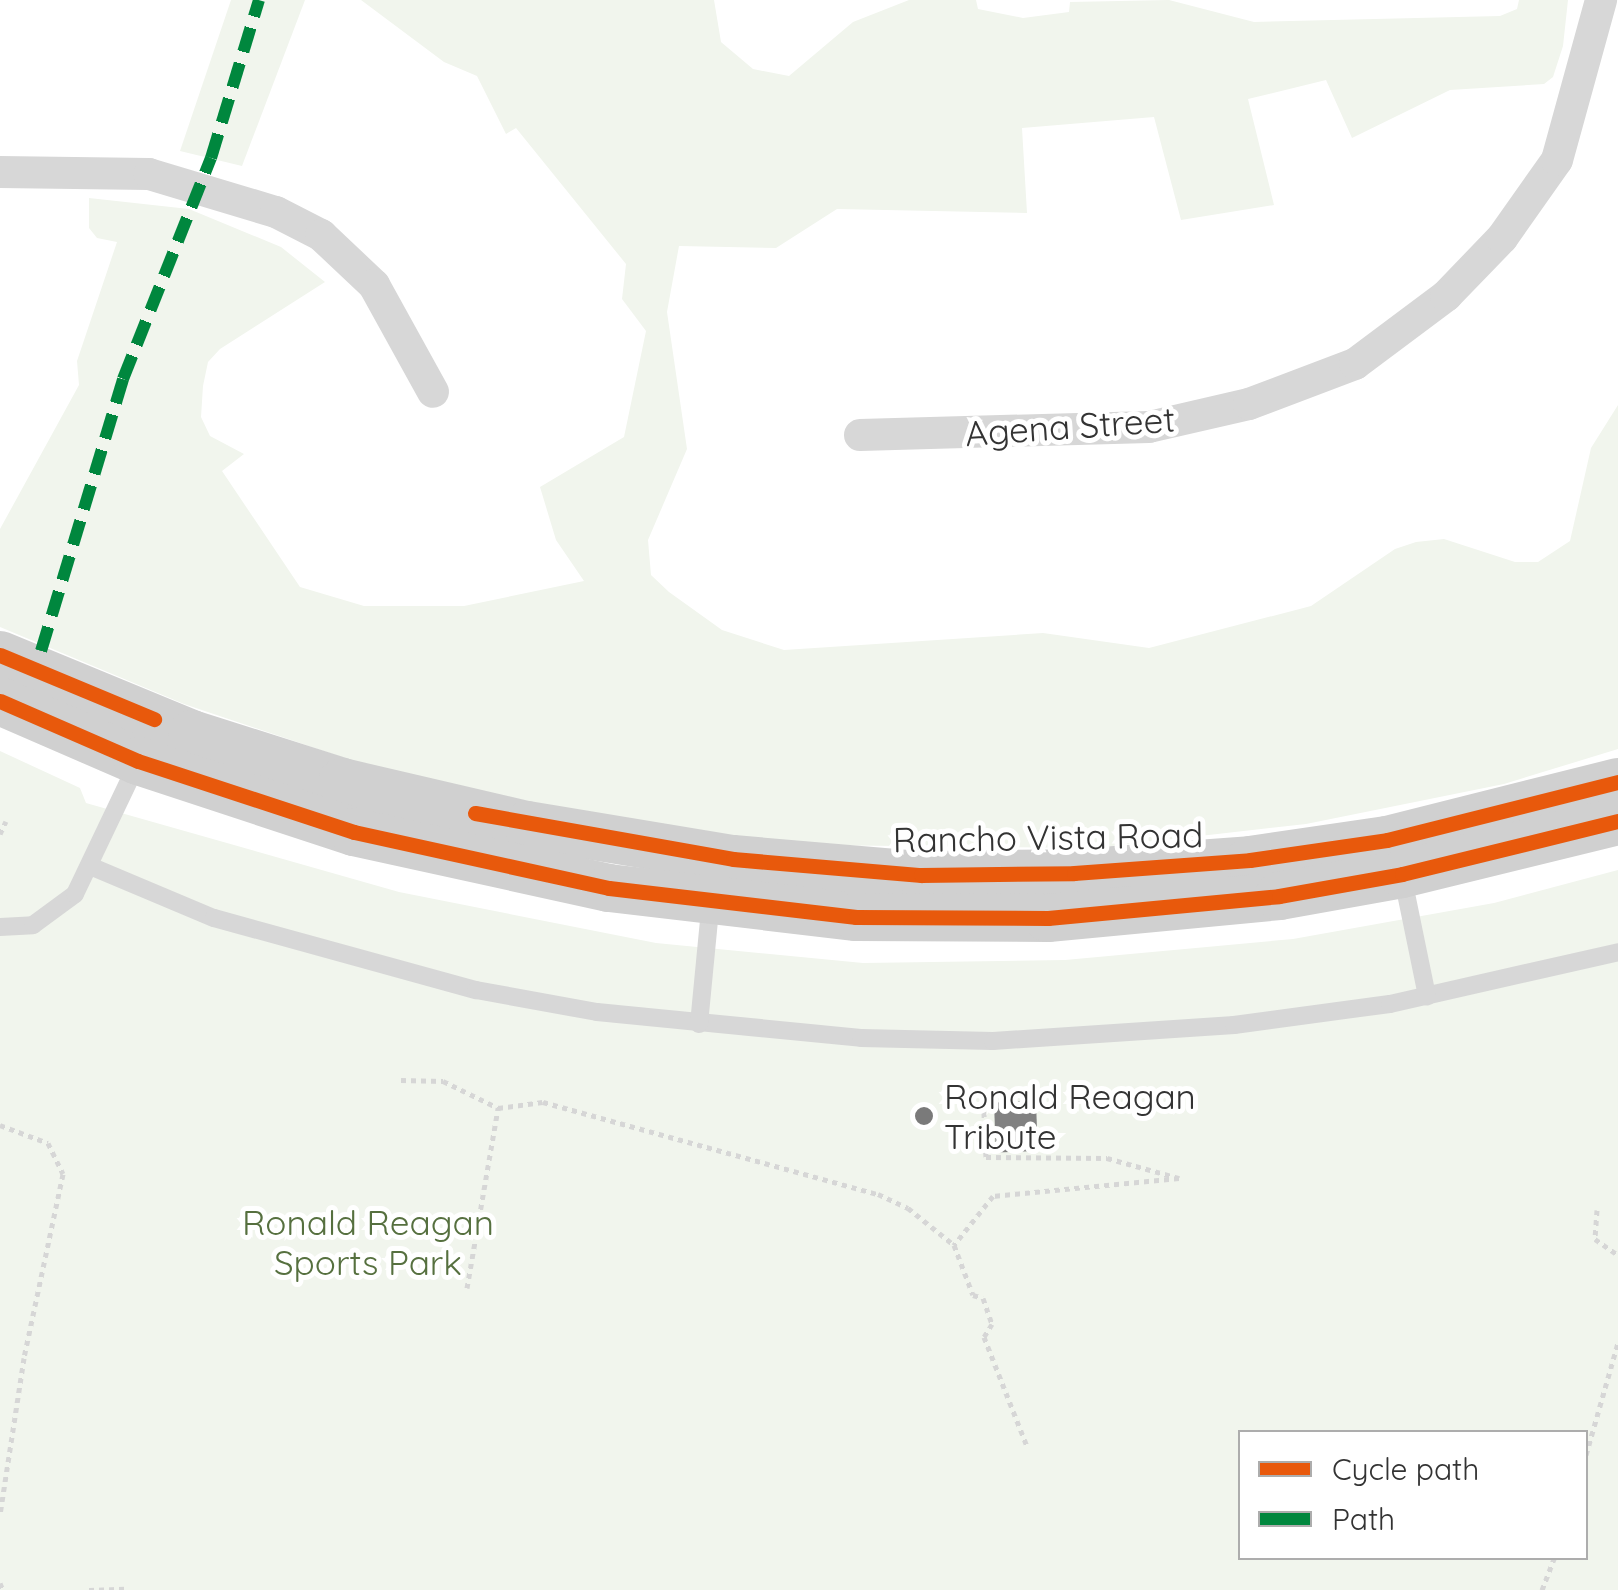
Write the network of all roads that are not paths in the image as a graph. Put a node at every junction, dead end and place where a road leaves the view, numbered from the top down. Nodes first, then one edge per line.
1 (1602, 0) edge
2 (0, 172) edge
3 (433, 392) dead end
4 (860, 436) dead end
5 (0, 656) edge
6 (0, 700) edge
7 (146, 740) junction
8 (1618, 782) edge
9 (1618, 821) edge
10 (715, 856) junction
11 (90, 866) junction
12 (1402, 874) junction
13 (711, 903) junction
14 (0, 927) edge
15 (1618, 952) edge
16 (1426, 996) junction
17 (699, 1024) junction

1 - 4 street, Agena Street
2 - 3 street
5 - 7 main road, Rancho Vista Road
6 - 7 main road, Rancho Vista Road
7 - 10 main road, Rancho Vista Road
7 - 11 lane
7 - 13 main road, Rancho Vista Road
8 - 10 main road, Rancho Vista Road
9 - 12 main road, Rancho Vista Road
10 - 13 lane
11 - 14 lane
11 - 17 lane
12 - 13 main road, Rancho Vista Road
12 - 16 lane
13 - 17 lane
15 - 16 lane
16 - 17 lane

